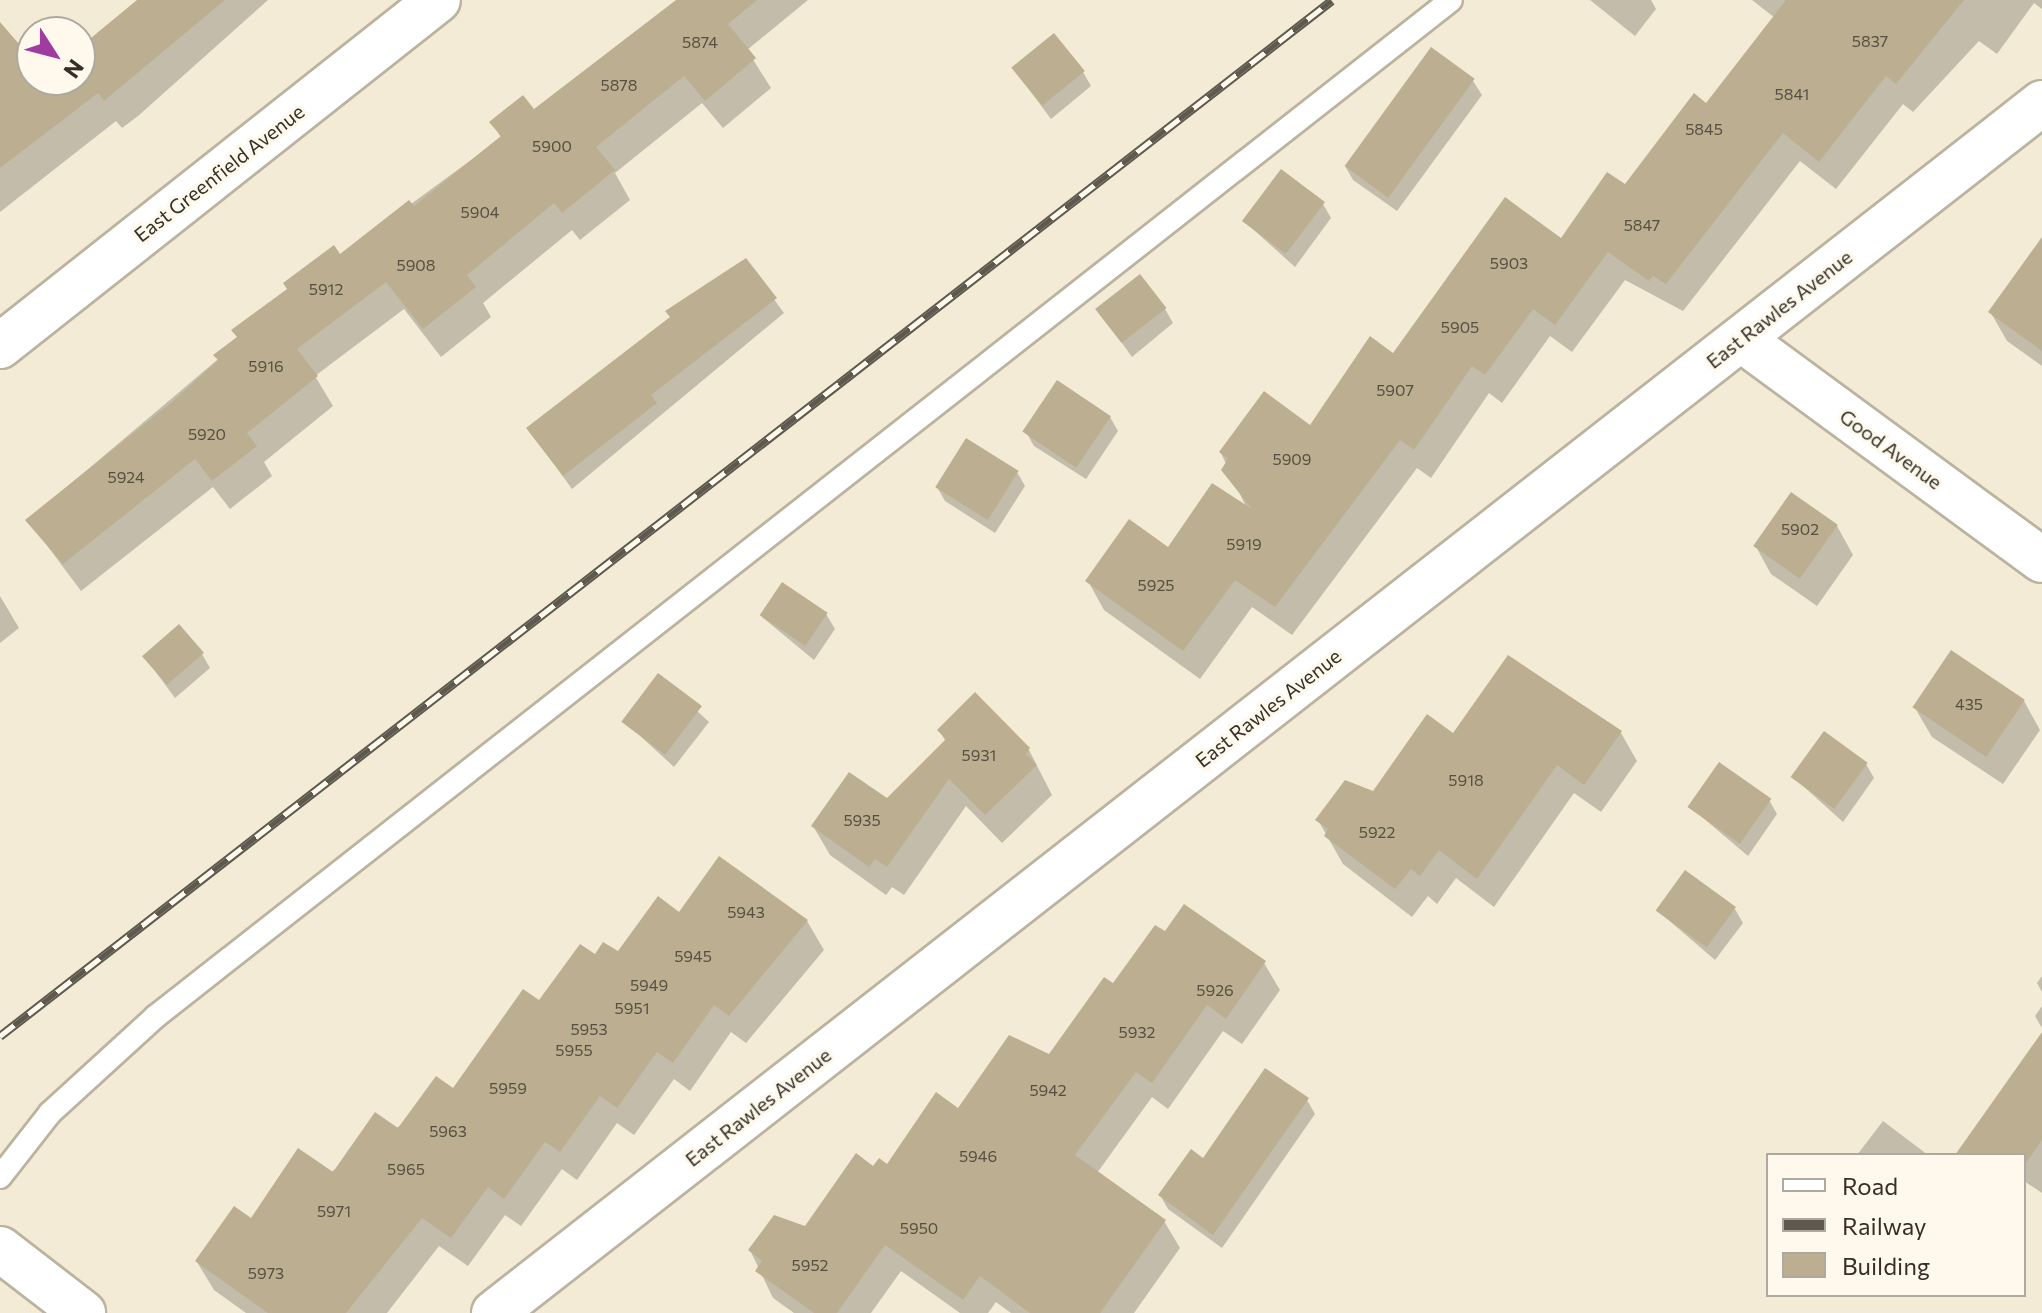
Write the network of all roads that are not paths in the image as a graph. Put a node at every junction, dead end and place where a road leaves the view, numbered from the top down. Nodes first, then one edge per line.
1 (438, 0) edge
2 (1451, 0) edge
3 (2042, 103) edge
4 (1741, 339) junction
5 (0, 346) edge
6 (2042, 560) edge
7 (0, 1177) edge
8 (0, 1249) edge
9 (83, 1313) edge
10 (494, 1313) edge

1 - 5 street, East Greenfield Avenue
2 - 7 lane
3 - 4 street, East Rawles Avenue
4 - 6 street, Good Avenue
4 - 10 street, East Rawles Avenue
8 - 9 street

